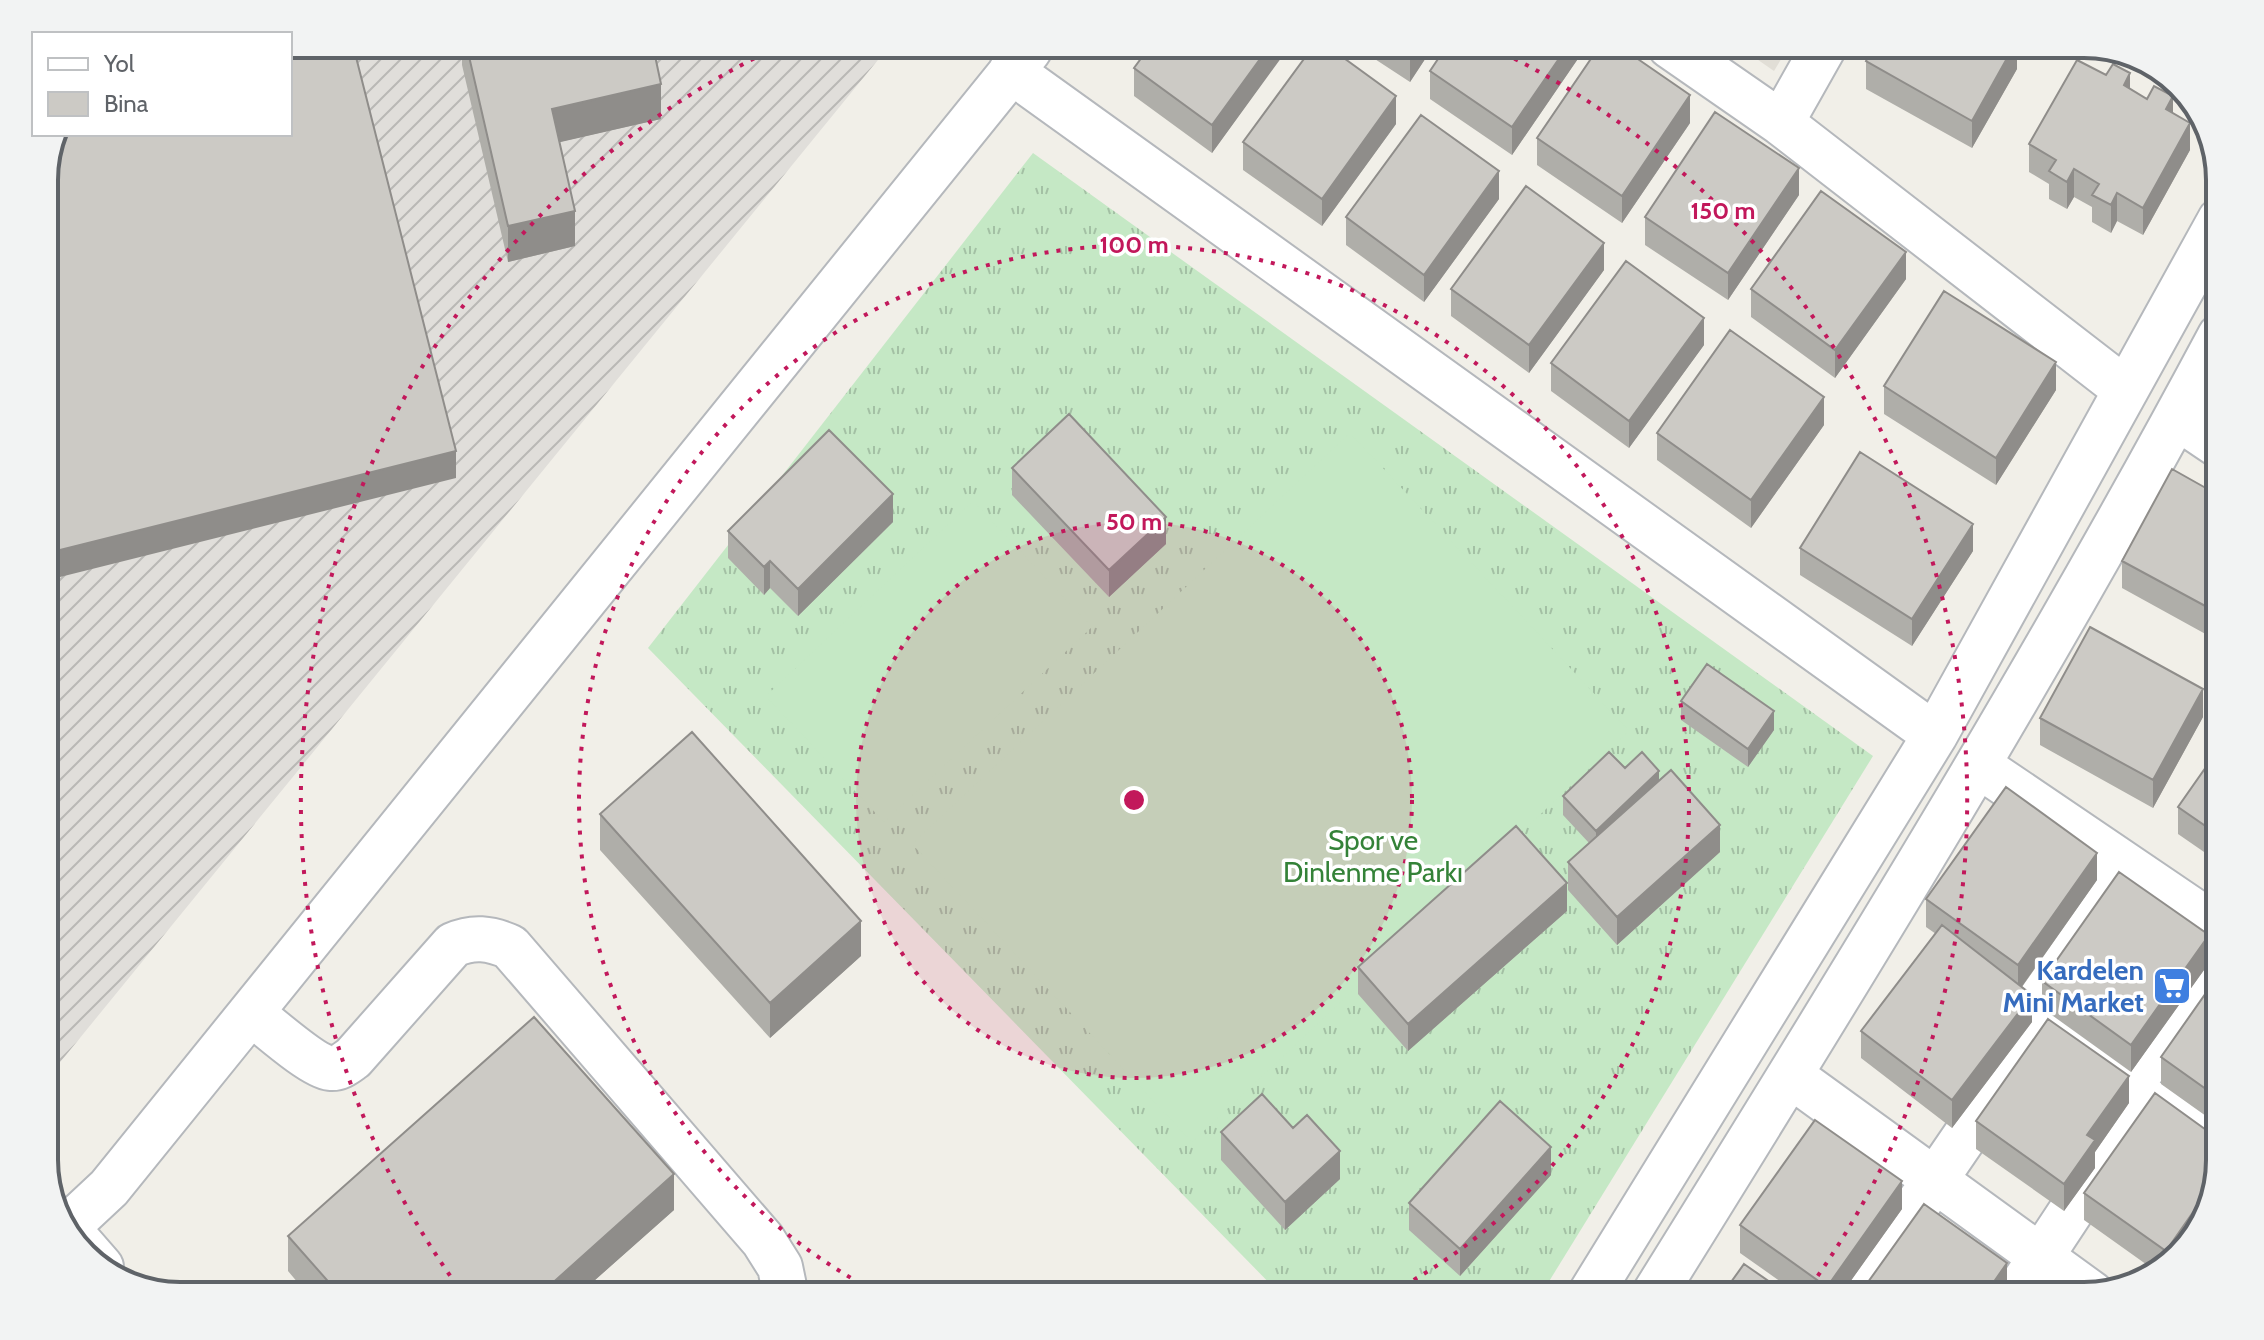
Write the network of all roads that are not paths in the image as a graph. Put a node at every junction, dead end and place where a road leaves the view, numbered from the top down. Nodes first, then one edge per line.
1 (1687, 58) edge
2 (1818, 58) edge
3 (1020, 60) edge
4 (1781, 123) junction
5 (2206, 245) edge
6 (2206, 362) edge
7 (2126, 390) junction
8 (2177, 417) junction
9 (2206, 437) edge
10 (1935, 735) junction
11 (1978, 765) junction
12 (2124, 864) junction
13 (2206, 920) edge
14 (2206, 982) edge
15 (251, 1013) junction
16 (2039, 1028) junction
17 (1790, 1075) junction
18 (2137, 1094) junction
19 (2206, 1141) edge
20 (1935, 1180) junction
21 (74, 1221) edge
22 (2040, 1257) junction
23 (783, 1282) edge
24 (1598, 1282) edge
25 (1662, 1282) edge
26 (1862, 1282) edge
27 (2024, 1282) edge
28 (2075, 1282) edge

1 - 4 street
2 - 4 street
3 - 10 street
3 - 15 street
4 - 7 street
5 - 7 street
6 - 8 street
7 - 10 street
8 - 9 street
8 - 11 street
10 - 24 street
11 - 12 street
11 - 17 street
12 - 13 street
12 - 16 street
14 - 18 street
15 - 21 street
15 - 23 street
16 - 18 street
16 - 20 street
17 - 20 street
17 - 25 street
18 - 19 street
18 - 22 street
20 - 22 street
20 - 26 street
22 - 27 street
22 - 28 street

